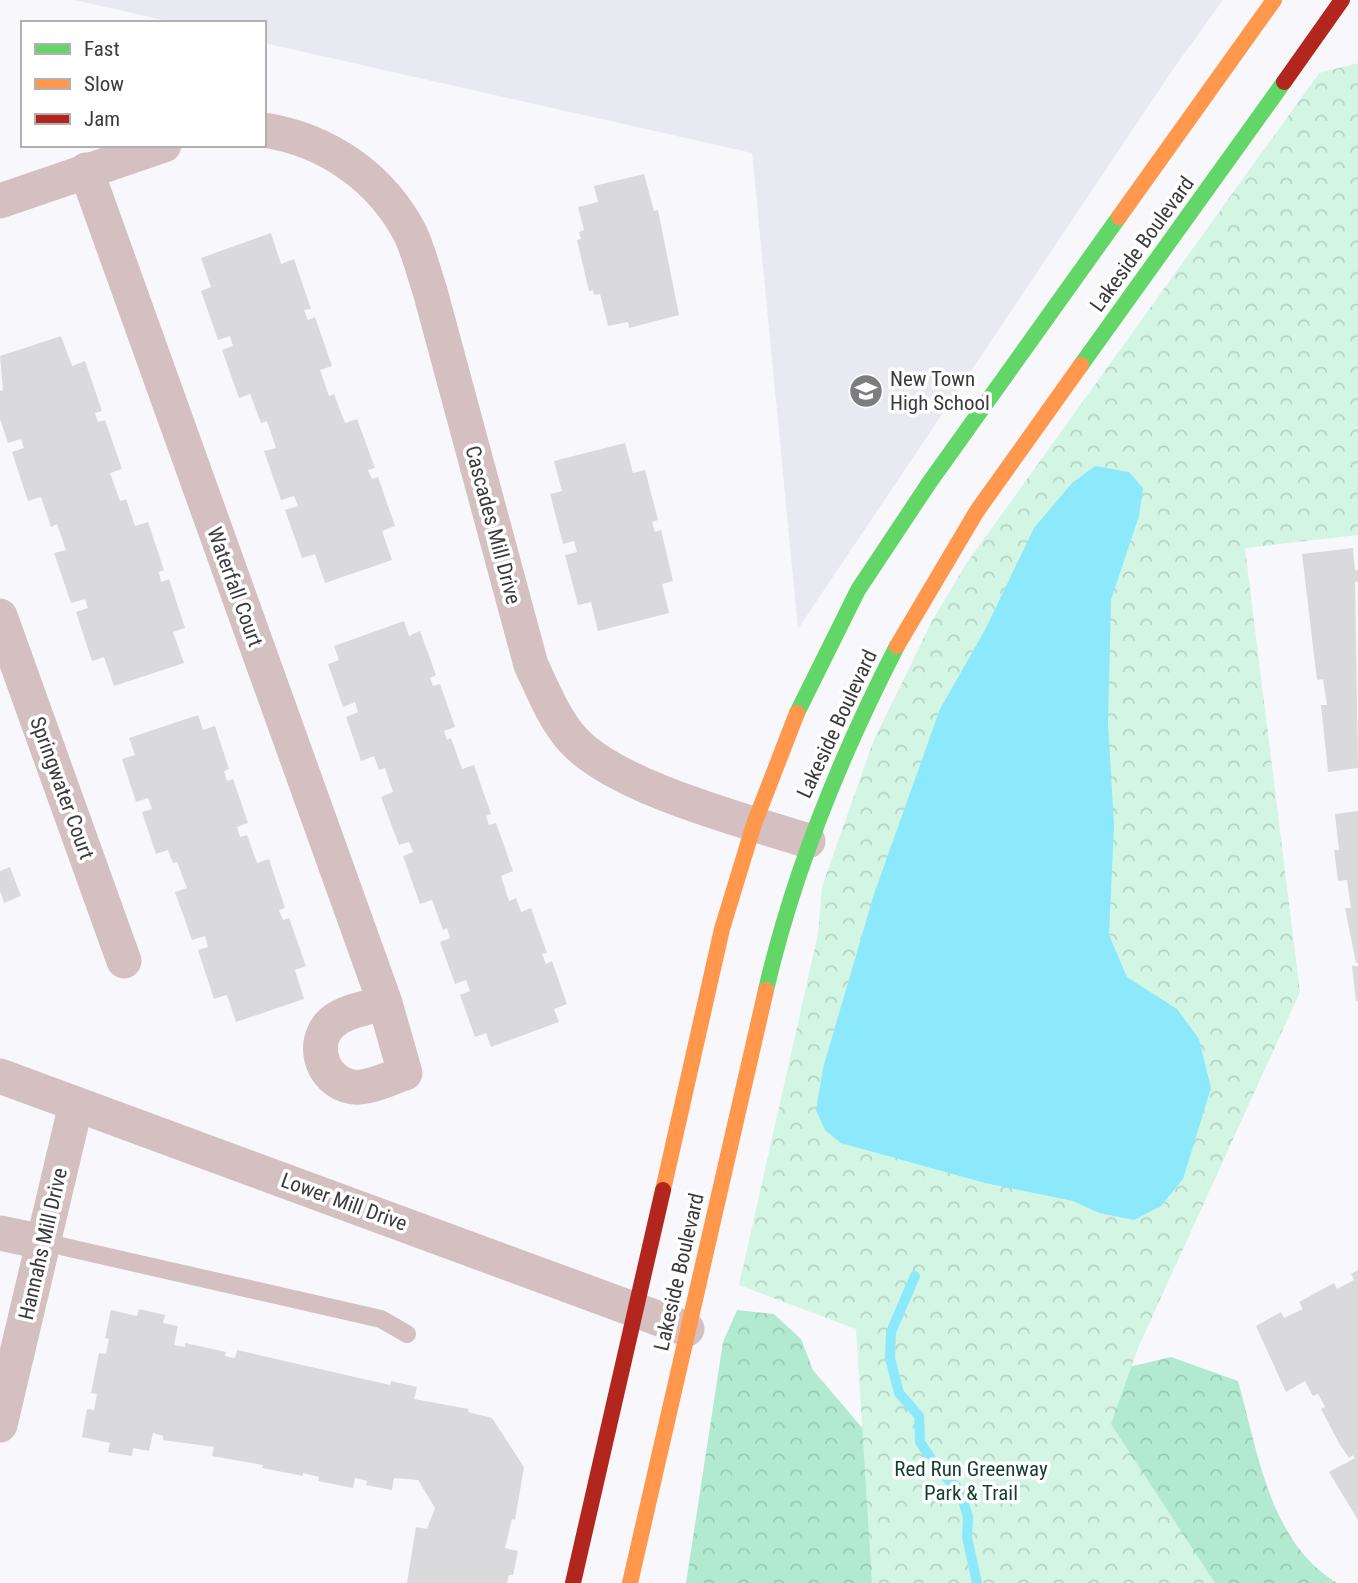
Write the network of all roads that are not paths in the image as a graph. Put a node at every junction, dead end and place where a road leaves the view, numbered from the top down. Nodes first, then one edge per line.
1 (1275, 0) edge
2 (1342, 0) edge
3 (266, 130) edge
4 (158, 147) edge
5 (86, 170) junction
6 (0, 201) edge
7 (0, 616) edge
8 (754, 824) junction
9 (808, 841) junction
10 (124, 961) dead end
11 (385, 1003) dead end
12 (0, 1076) edge
13 (76, 1104) junction
14 (0, 1234) edge
15 (43, 1242) junction
16 (635, 1309) junction
17 (687, 1329) junction
18 (407, 1334) dead end
19 (0, 1425) edge
20 (573, 1583) edge
21 (630, 1583) edge

1 - 8 main road, Lakeside Boulevard
2 - 9 main road, Lakeside Boulevard
3 - 8 street, Cascades Mill Drive
4 - 5 street
5 - 6 street
5 - 11 street, Waterfall Court
7 - 10 street, Springwater Court
8 - 9 street, Cascades Mill Drive
8 - 16 main road, Lakeside Boulevard
9 - 17 main road, Lakeside Boulevard
12 - 13 street, Lower Mill Drive
13 - 15 street, Hannahs Mill Drive
13 - 16 street, Lower Mill Drive
14 - 15 street
15 - 18 lane
15 - 19 street, Hannahs Mill Drive
16 - 17 street, Lower Mill Drive
16 - 20 main road, Lakeside Boulevard
17 - 21 main road, Lakeside Boulevard

